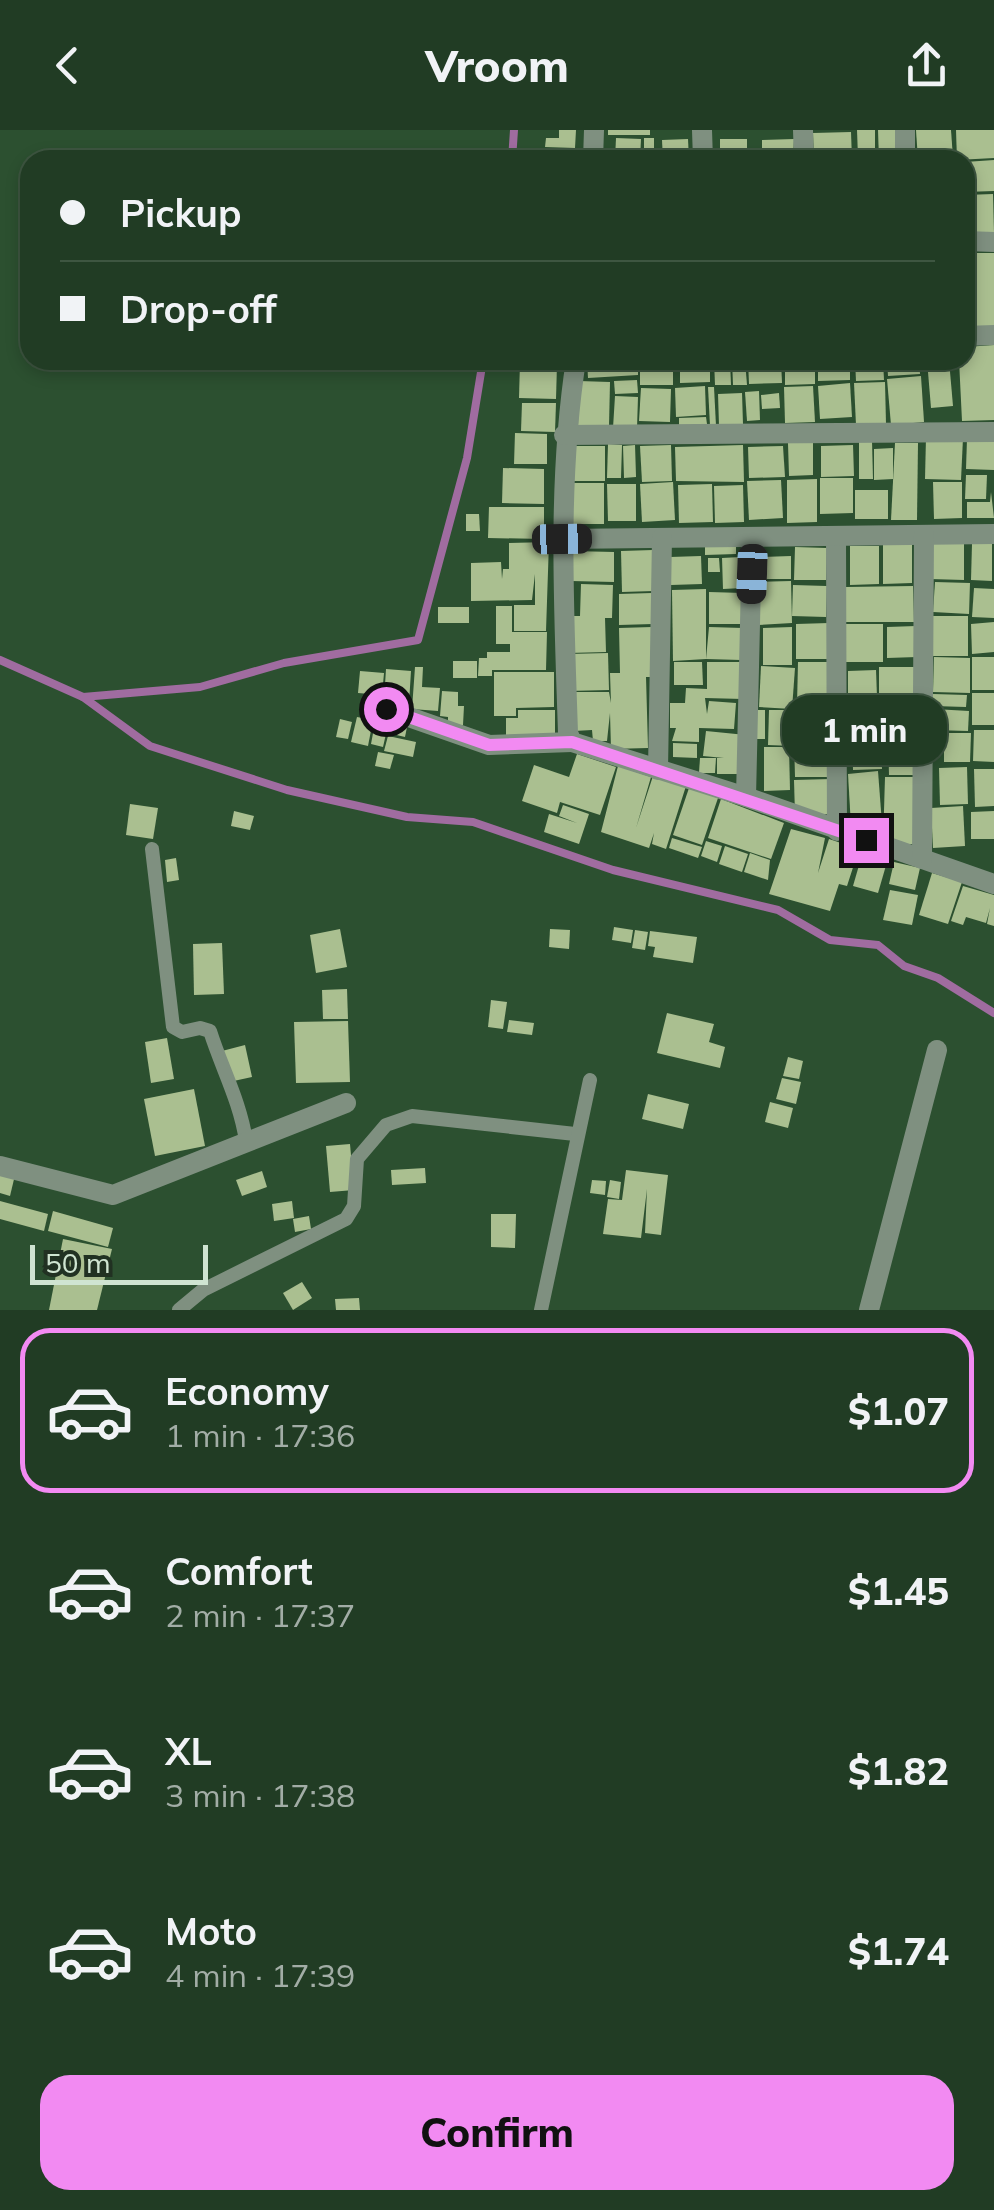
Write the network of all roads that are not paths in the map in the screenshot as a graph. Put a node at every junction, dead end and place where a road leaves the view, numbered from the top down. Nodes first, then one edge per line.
1 (574, 370) edge
2 (994, 432) edge
3 (564, 435) junction
4 (994, 534) edge
5 (924, 535) junction
6 (836, 536) junction
7 (752, 537) junction
8 (662, 538) junction
9 (562, 539) junction
10 (386, 709) dead end
11 (572, 742) junction
12 (658, 770) junction
13 (746, 797) junction
14 (837, 830) junction
15 (152, 848) dead end
16 (922, 859) junction
17 (994, 884) edge
18 (937, 1050) dead end
19 (590, 1080) dead end
20 (346, 1104) dead end
21 (576, 1134) junction
22 (246, 1141) junction
23 (0, 1166) edge
24 (179, 1310) edge
25 (540, 1310) edge
26 (869, 1310) edge

1 - 3 street
2 - 3 street
3 - 9 street
4 - 5 street
5 - 6 street
5 - 16 street
6 - 7 street
6 - 14 street
7 - 8 street
7 - 13 street
8 - 9 street
8 - 12 street
9 - 11 street
10 - 11 street
11 - 12 street
12 - 13 street
13 - 14 street
14 - 16 street
15 - 22 lane
16 - 17 street
18 - 26 street
19 - 21 lane
20 - 22 street
21 - 24 lane
21 - 25 lane
22 - 23 street

